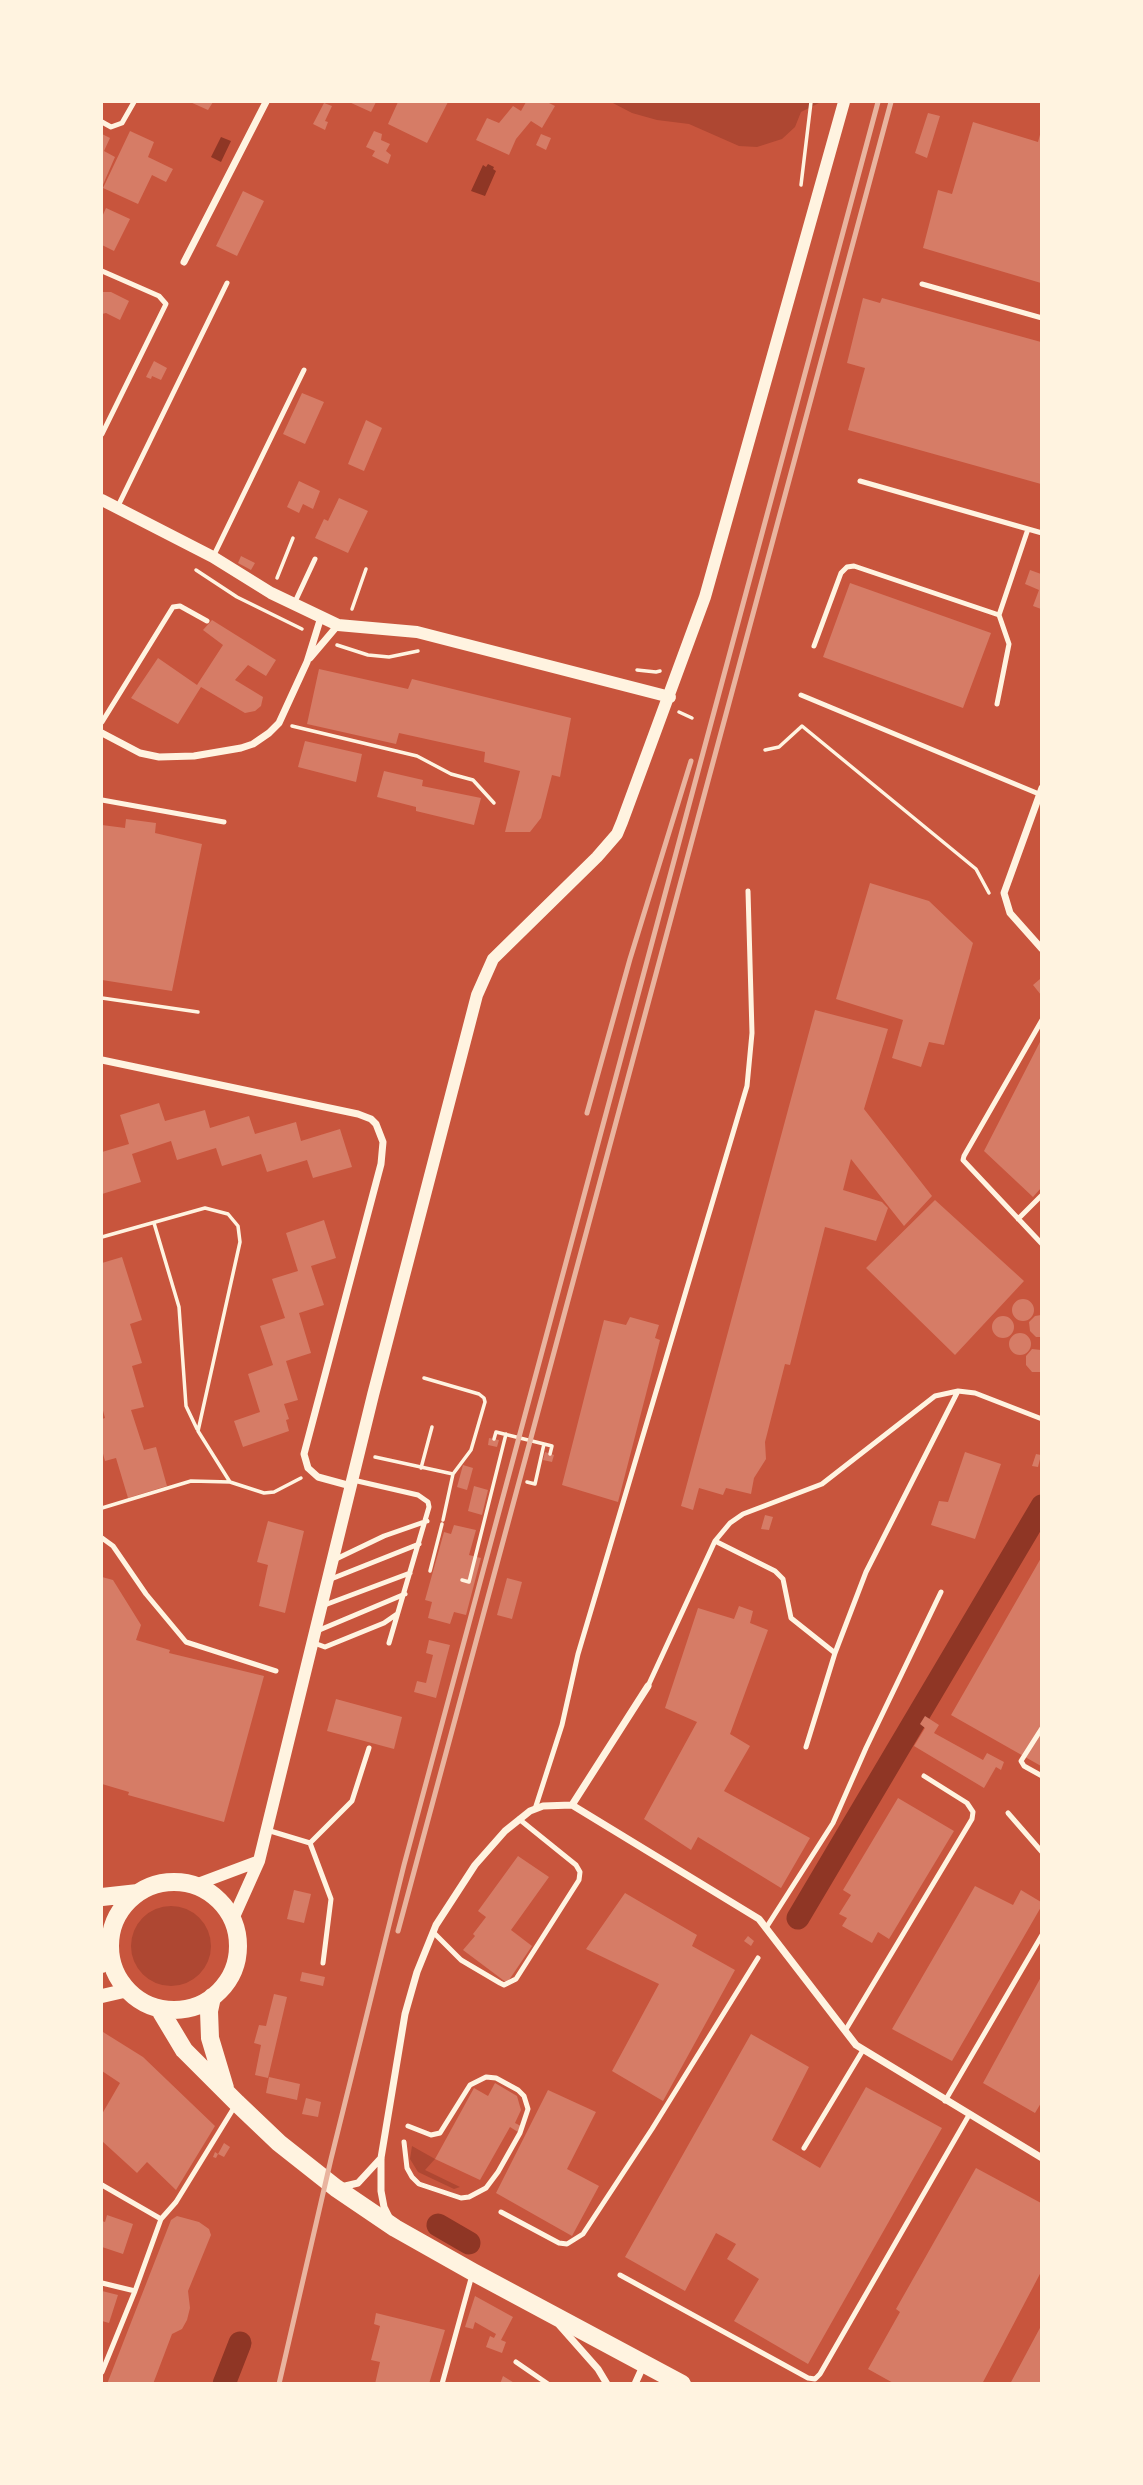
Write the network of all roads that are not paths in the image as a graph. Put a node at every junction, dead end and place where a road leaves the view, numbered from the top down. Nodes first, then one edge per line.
1 (134, 102) edge
2 (266, 102) edge
3 (844, 102) edge
4 (102, 122) edge
5 (184, 262) dead end
6 (102, 271) edge
7 (227, 283) dead end
8 (922, 285) dead end
9 (1041, 318) edge
10 (304, 370) dead end
11 (102, 434) edge
12 (860, 481) dead end
13 (102, 500) edge
14 (117, 508) junction
15 (1028, 529) junction
16 (1041, 533) edge
17 (213, 557) junction
18 (315, 559) dead end
19 (294, 604) junction
20 (999, 615) junction
21 (321, 617) junction
22 (207, 621) dead end
23 (341, 626) junction
24 (814, 646) dead end
25 (307, 662) junction
26 (801, 695) dead end
27 (670, 697) junction
28 (997, 704) dead end
29 (102, 723) edge
30 (102, 733) edge
31 (1040, 791) edge
32 (102, 800) edge
33 (224, 822) dead end
34 (748, 891) dead end
35 (1041, 949) edge
36 (1041, 1020) edge
37 (102, 1060) edge
38 (1041, 1195) edge
39 (1018, 1219) junction
40 (1041, 1244) edge
41 (958, 1391) junction
42 (1041, 1419) edge
43 (352, 1483) junction
44 (427, 1518) junction
45 (102, 1538) edge
46 (715, 1541) junction
47 (419, 1544) junction
48 (334, 1560) junction
49 (411, 1573) junction
50 (329, 1579) junction
51 (942, 1592) dead end
52 (405, 1594) junction
53 (322, 1606) junction
54 (397, 1614) junction
55 (313, 1637) junction
56 (389, 1643) dead end
57 (835, 1653) junction
58 (276, 1671) dead end
59 (648, 1686) joint
60 (1041, 1728) edge
61 (806, 1747) dead end
62 (369, 1748) dead end
63 (924, 1776) dead end
64 (1041, 1776) edge
65 (572, 1805) junction
66 (535, 1809) junction
67 (1008, 1812) dead end
68 (519, 1819) junction
69 (267, 1830) junction
70 (310, 1843) junction
71 (1041, 1852) edge
72 (259, 1861) junction
73 (195, 1885) junction
74 (138, 1893) junction
75 (102, 1897) edge
76 (233, 1919) junction
77 (766, 1928) junction
78 (433, 1932) junction
79 (1041, 1935) edge
80 (106, 1951) edge
81 (758, 1958) dead end
82 (324, 1963) dead end
83 (128, 1990) junction
84 (102, 1996) edge
85 (212, 1997) junction
86 (160, 2010) junction
87 (845, 2031) junction
88 (863, 2050) junction
89 (232, 2097) junction
90 (945, 2101) junction
91 (969, 2115) junction
92 (408, 2126) dead end
93 (404, 2143) dead end
94 (804, 2148) dead end
95 (381, 2158) junction
96 (1041, 2158) edge
97 (102, 2185) edge
98 (336, 2188) junction
99 (501, 2212) dead end
100 (161, 2220) junction
101 (395, 2228) junction
102 (473, 2272) junction
103 (620, 2275) dead end
104 (102, 2283) edge
105 (135, 2291) junction
106 (548, 2312) junction
107 (516, 2362) dead end
108 (644, 2364) junction
109 (102, 2372) edge
110 (443, 2384) edge
111 (548, 2384) edge
112 (607, 2384) edge
113 (635, 2384) edge
114 (682, 2384) edge

1 - 4 lane
2 - 5 street
3 - 27 street
6 - 11 lane
7 - 14 lane
8 - 9 lane
10 - 17 lane
12 - 15 lane
13 - 14 street
14 - 17 street
15 - 16 lane
15 - 20 lane
17 - 19 street
18 - 19 lane
19 - 21 street
20 - 24 lane
20 - 28 lane
21 - 23 street
21 - 25 street
22 - 29 lane
23 - 25 street
23 - 27 street
25 - 30 street
26 - 31 lane
27 - 43 street
31 - 35 street
32 - 33 lane
34 - 66 lane
36 - 39 lane
37 - 43 street
38 - 39 lane
39 - 40 lane
41 - 42 lane
41 - 46 lane
41 - 57 lane
43 - 44 lane
43 - 48 street
44 - 47 lane
44 - 48 lane
45 - 58 lane
46 - 57 lane
46 - 59 lane
47 - 49 lane
47 - 50 lane
48 - 50 street
49 - 52 lane
49 - 53 lane
50 - 53 street
51 - 77 lane
52 - 54 lane
52 - 55 lane
53 - 55 street
54 - 55 lane
54 - 56 lane
55 - 69 street
57 - 61 lane
59 - 65 street
60 - 64 lane
62 - 70 lane
63 - 87 lane
65 - 66 street
65 - 77 street
66 - 68 street
67 - 71 lane
68 - 78 street
68 - 78 lane
69 - 70 lane
69 - 72 street
70 - 82 lane
72 - 73 street
72 - 76 street
73 - 74 main road
73 - 76 main road
74 - 75 main road
74 - 80 main road
76 - 85 main road
77 - 87 street
78 - 95 street
79 - 90 lane
80 - 83 main road
81 - 99 lane
83 - 84 main road
83 - 86 main road
85 - 86 main road
85 - 89 main road
86 - 89 main road
87 - 88 street
88 - 90 street
88 - 94 lane
89 - 98 main road
89 - 100 lane
90 - 91 street
91 - 96 street
91 - 103 lane
92 - 93 lane
95 - 98 street
95 - 101 street
97 - 100 lane
98 - 101 main road
100 - 105 lane
101 - 102 main road
102 - 106 main road
102 - 110 lane
104 - 105 lane
105 - 109 lane
106 - 108 main road
106 - 112 street
107 - 111 lane
108 - 113 street
108 - 114 main road

